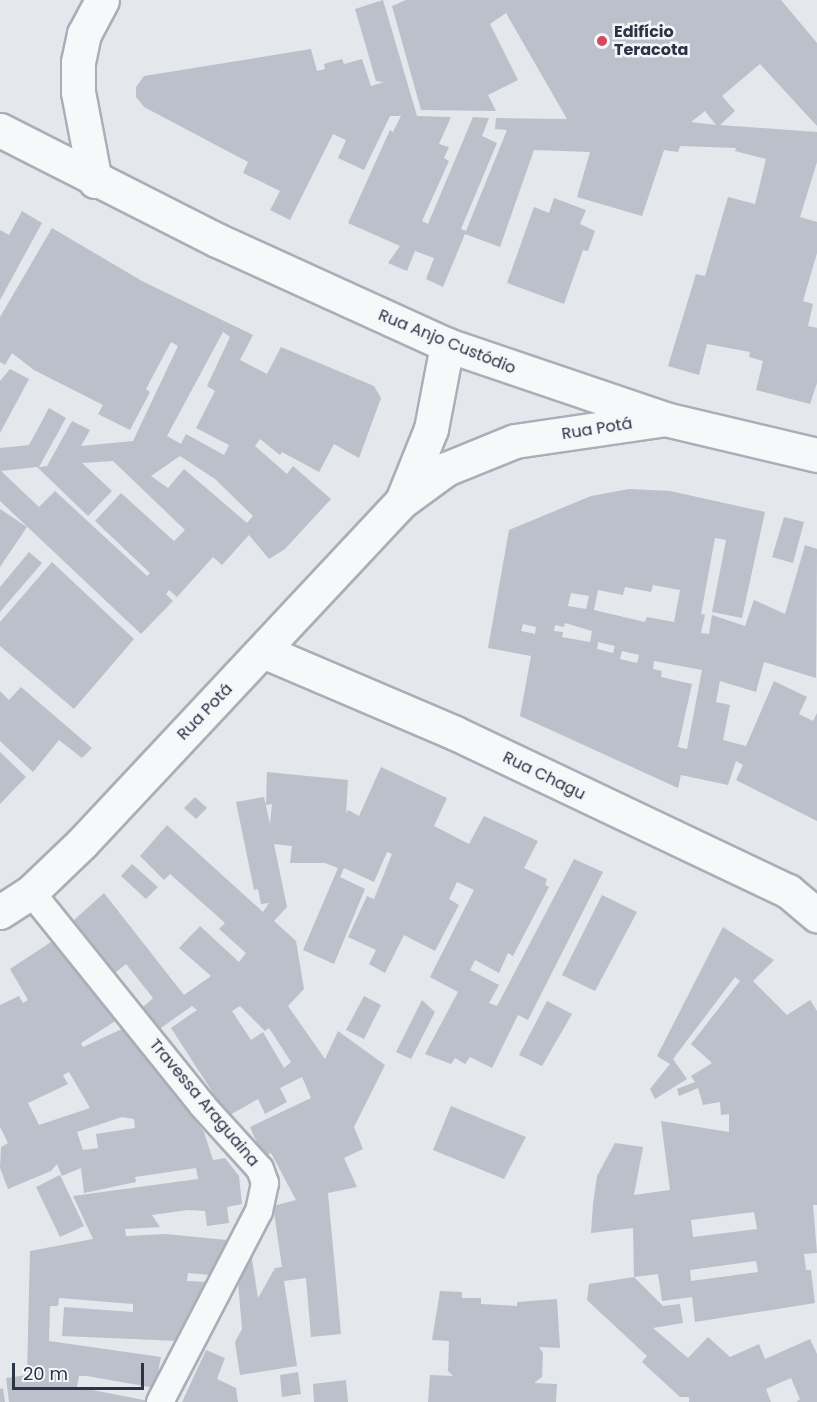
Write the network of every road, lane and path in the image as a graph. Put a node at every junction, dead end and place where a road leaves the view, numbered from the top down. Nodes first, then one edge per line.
1 (102, 0) edge
2 (0, 130) edge
3 (95, 181) junction
4 (447, 345) junction
5 (665, 419) junction
6 (817, 454) edge
7 (401, 502) junction
8 (263, 651) junction
9 (31, 892) junction
10 (0, 912) edge
11 (817, 915) edge
12 (160, 1402) edge

1 - 3 street
2 - 3 street, Rua Anjo Custódio
3 - 4 street, Rua Anjo Custódio
4 - 5 street, Rua Anjo Custódio
4 - 7 street, Rua Potá
5 - 6 street, Rua Anjo Custódio
5 - 7 street, Rua Potá
7 - 8 street, Rua Potá
8 - 9 street, Rua Potá
8 - 11 street, Rua Chagu
9 - 10 street, Rua Potá
9 - 12 lane, Travessa Araguaina

